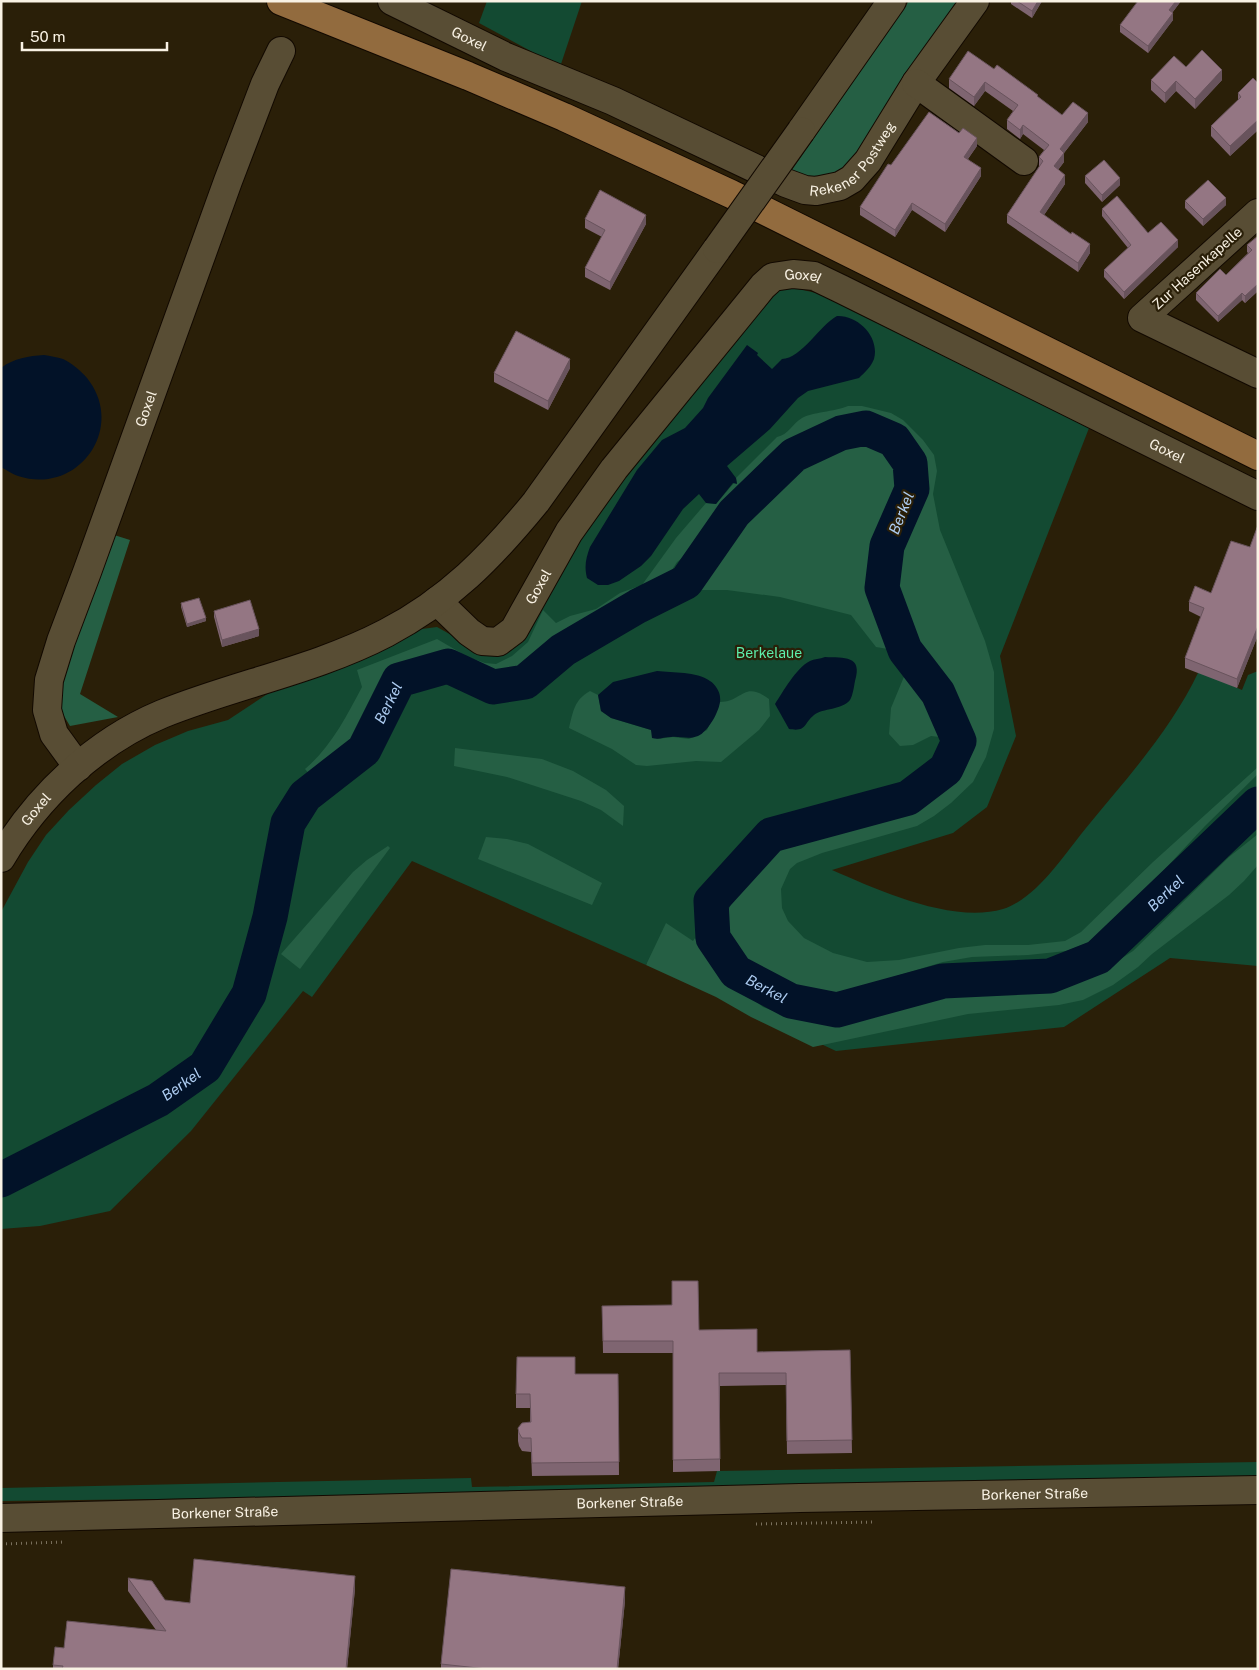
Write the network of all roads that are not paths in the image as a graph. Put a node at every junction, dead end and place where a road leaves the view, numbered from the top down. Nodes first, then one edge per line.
1 (281, 1) edge
2 (392, 1) edge
3 (892, 1) edge
4 (975, 1) edge
5 (281, 51) dead end
6 (916, 84) junction
7 (1024, 161) dead end
8 (767, 174) joint
9 (1258, 213) edge
10 (1258, 374) edge
11 (1258, 456) edge
12 (1258, 496) edge
13 (437, 602) junction
14 (78, 767) junction
15 (1, 858) edge
16 (1258, 1490) edge
17 (1, 1518) edge

1 - 11 main road
2 - 8 street, Goxel
3 - 13 street, Goxel, bridge
4 - 6 street, Rekener Postweg
5 - 14 street, Goxel
6 - 7 street
6 - 8 street, Rekener Postweg
9 - 10 street, Zur Hasenkapelle
12 - 13 street, Goxel
13 - 14 street, Goxel
14 - 15 street, Goxel
16 - 17 street, Borkener Straße

